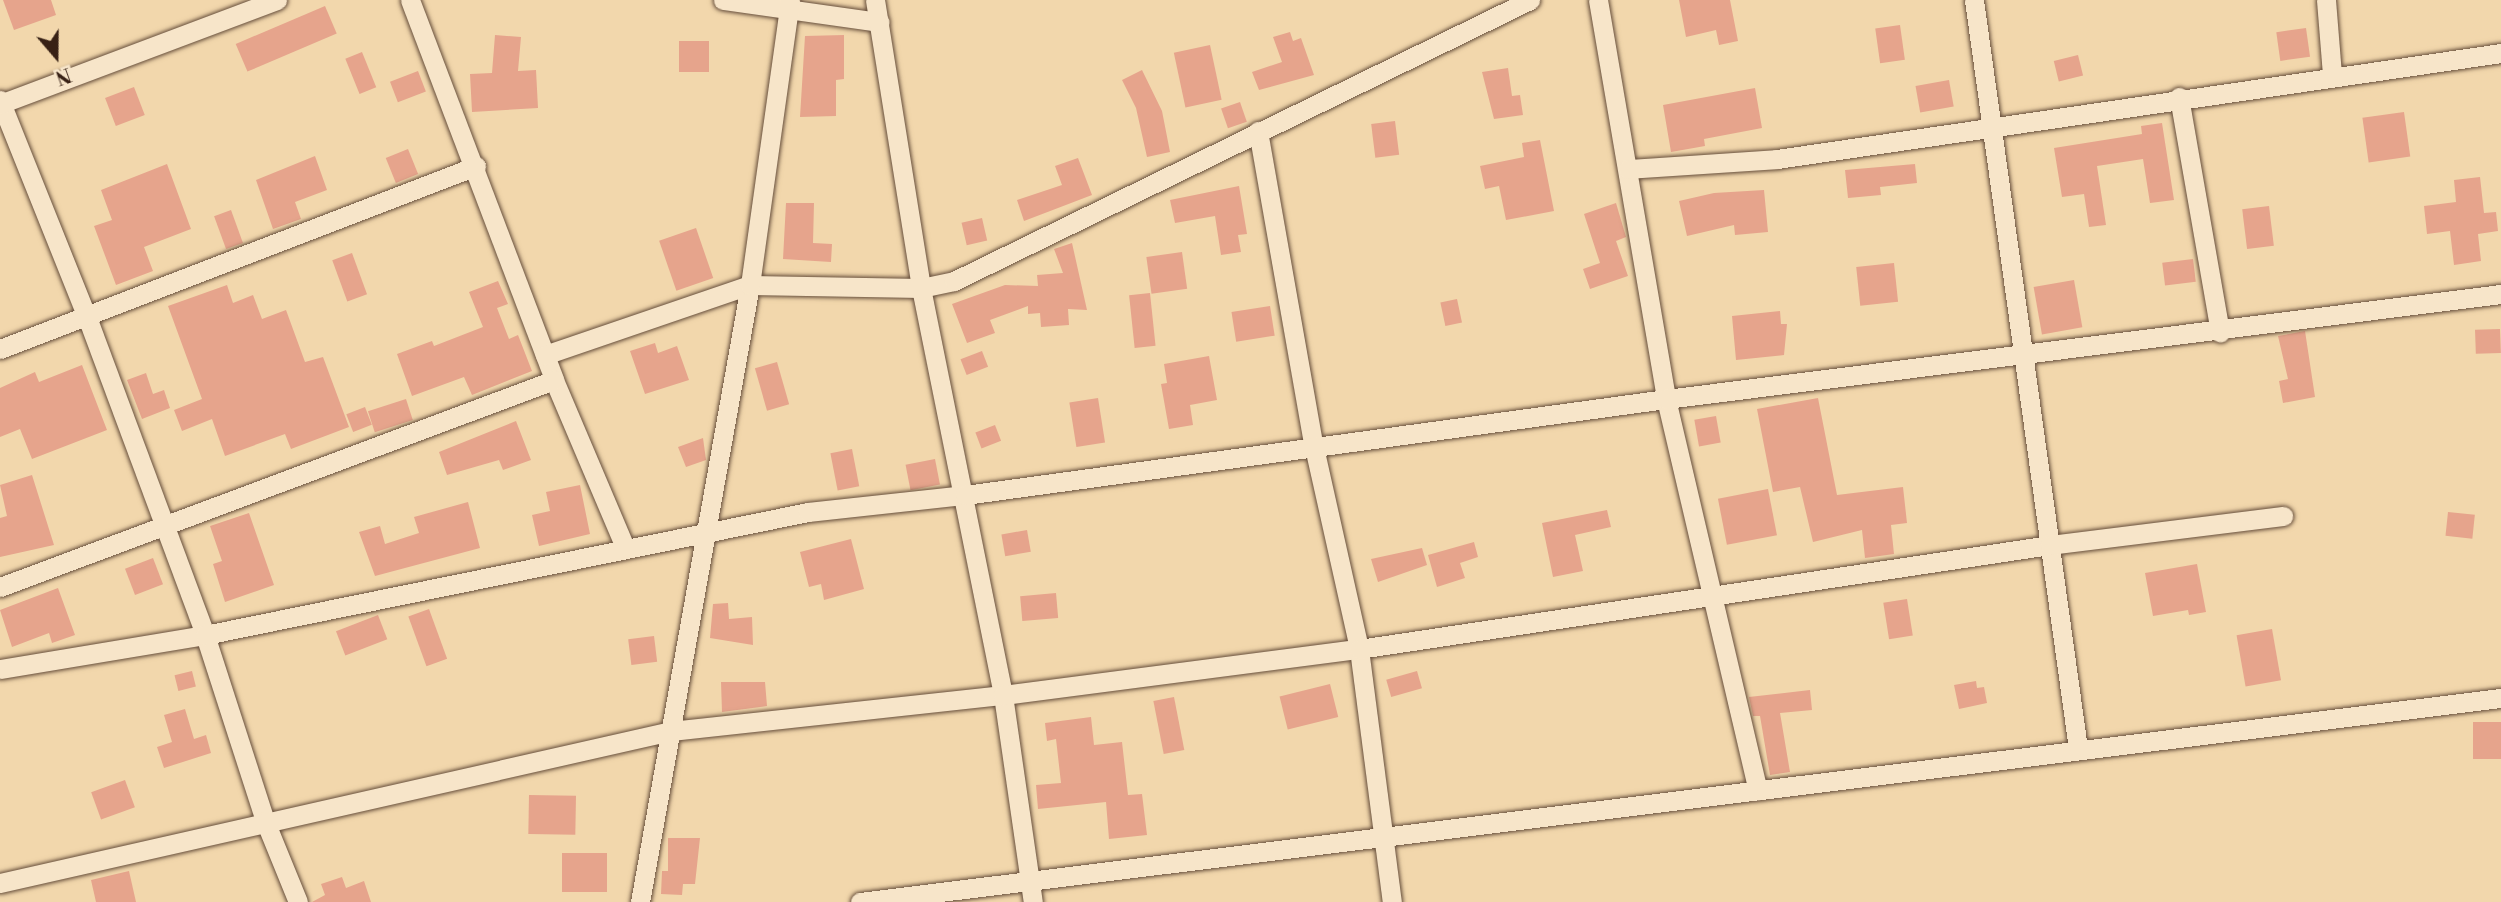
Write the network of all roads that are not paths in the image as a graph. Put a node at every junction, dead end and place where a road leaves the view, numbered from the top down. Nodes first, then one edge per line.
1 (277, 0) edge
2 (410, 0) edge
3 (723, 0) edge
4 (875, 0) edge
5 (1530, 0) edge
6 (1598, 0) edge
7 (1973, 0) edge
8 (2326, 0) edge
9 (790, 5) edge
10 (879, 22) junction
11 (2501, 53) edge
12 (2332, 74) junction
13 (2179, 97) junction
14 (0, 102) edge
15 (1991, 125) junction
16 (1258, 131) junction
17 (476, 166) junction
18 (1628, 169) junction
19 (750, 285) junction
20 (921, 288) junction
21 (2501, 294) edge
22 (87, 317) junction
23 (2220, 332) junction
24 (0, 349) edge
25 (2023, 354) junction
26 (545, 355) junction
27 (554, 380) junction
28 (1665, 399) junction
29 (1314, 447) junction
30 (965, 495) junction
31 (2284, 516) dead end
32 (163, 527) junction
33 (707, 529) junction
34 (2050, 545) junction
35 (625, 547) junction
36 (0, 587) edge
37 (1710, 596) junction
38 (205, 635) junction
39 (1359, 649) junction
40 (0, 670) edge
41 (1003, 695) junction
42 (2501, 698) edge
43 (671, 731) junction
44 (2078, 749) junction
45 (1758, 790) junction
46 (265, 821) junction
47 (1381, 839) junction
48 (0, 883) edge
49 (1030, 892) edge
50 (298, 902) edge
51 (640, 902) edge
52 (860, 902) edge
53 (1392, 902) edge

1 - 14 street
2 - 17 street
3 - 9 street
4 - 10 street
5 - 16 street
6 - 18 street
7 - 15 street
8 - 12 street
9 - 10 street
9 - 19 street
10 - 20 street
11 - 12 street
12 - 13 street
13 - 15 street
13 - 23 street
14 - 22 street
15 - 18 street
15 - 25 street
16 - 20 street
16 - 29 street
17 - 22 street
17 - 26 street
18 - 28 street
19 - 20 street
19 - 26 street
19 - 33 street
20 - 30 street
21 - 23 street
22 - 24 street
22 - 32 street
23 - 25 street
25 - 28 street
25 - 34 street
26 - 27 street
27 - 32 street
27 - 35 street
28 - 29 street
28 - 37 street
29 - 30 street
29 - 39 street
30 - 33 street
30 - 41 street
31 - 34 street
32 - 36 street
32 - 38 street
33 - 35 street
33 - 43 street
34 - 37 street
34 - 44 street
35 - 38 street
37 - 39 street
37 - 45 street
38 - 40 street
38 - 46 street
39 - 41 street
39 - 47 street
41 - 43 street
41 - 49 street
42 - 44 street
43 - 46 street
43 - 51 street
44 - 45 street
45 - 47 street
46 - 48 street
46 - 50 street
47 - 49 street
47 - 53 street
49 - 52 street

